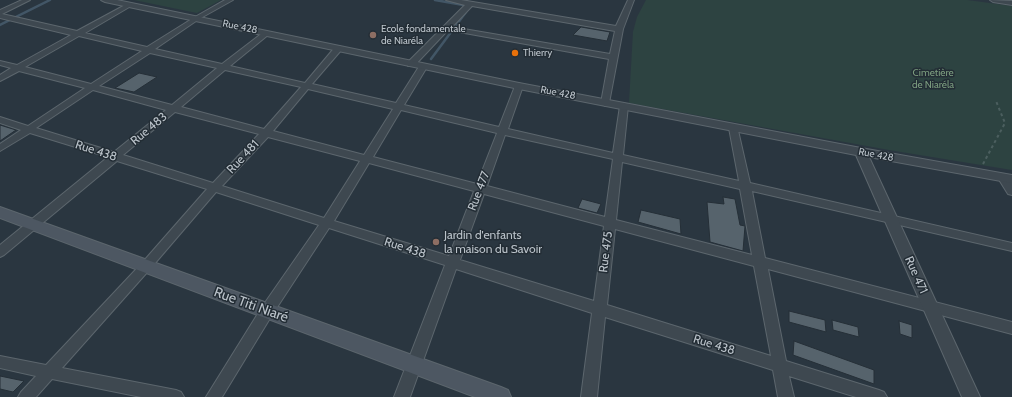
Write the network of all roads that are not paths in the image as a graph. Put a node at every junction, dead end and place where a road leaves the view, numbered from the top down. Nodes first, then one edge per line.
1 (27, 0) edge
2 (105, 0) edge
3 (230, 0) edge
4 (449, 0) edge
5 (631, 0) edge
6 (993, 0) edge
7 (1012, 3) edge
8 (470, 4) junction
9 (129, 5) junction
10 (0, 14) edge
11 (197, 18) junction
12 (447, 28) junction
13 (619, 29) junction
14 (265, 33) junction
15 (78, 34) junction
16 (339, 48) junction
17 (148, 50) junction
18 (614, 56) junction
19 (0, 63) edge
20 (412, 64) junction
21 (423, 66) junction
22 (224, 67) junction
23 (17, 68) junction
24 (0, 78) edge
25 (308, 86) junction
26 (519, 86) junction
27 (91, 87) junction
28 (605, 103) junction
29 (624, 106) junction
30 (398, 107) junction
31 (173, 109) junction
32 (0, 120) edge
33 (734, 128) junction
34 (28, 129) junction
35 (502, 130) junction
36 (266, 133) junction
37 (0, 148) edge
38 (861, 152) junction
39 (115, 157) junction
40 (618, 157) junction
41 (366, 159) junction
42 (1008, 179) edge
43 (215, 187) junction
44 (745, 187) junction
45 (480, 189) junction
46 (1012, 191) edge
47 (0, 212) edge
48 (892, 220) junction
49 (326, 222) junction
50 (610, 223) junction
51 (33, 225) junction
52 (1012, 247) edge
53 (0, 252) edge
54 (452, 262) junction
55 (760, 262) junction
56 (146, 266) junction
57 (930, 306) junction
58 (599, 310) junction
59 (267, 311) junction
60 (1012, 328) edge
61 (0, 362) edge
62 (414, 365) junction
63 (780, 366) junction
64 (50, 372) junction
65 (26, 397) edge
66 (176, 397) edge
67 (214, 397) edge
68 (402, 397) edge
69 (501, 397) edge
70 (589, 397) edge
71 (786, 397) edge
72 (879, 397) edge
73 (971, 397) edge

1 - 10 street
2 - 9 street, Rue 428
3 - 11 street
4 - 8 street
5 - 13 street
6 - 7 street
8 - 12 street
8 - 13 street
9 - 11 street, Rue 428
9 - 15 street
10 - 15 street
11 - 14 street, Rue 428
11 - 17 street
12 - 18 street
12 - 20 street
13 - 18 street
14 - 16 street, Rue 428
14 - 22 street, Rue 483
15 - 17 street
15 - 23 street
16 - 20 street, Rue 428
16 - 25 street, Rue 481
17 - 22 street
17 - 27 street
18 - 28 street
19 - 23 street
20 - 21 street, Rue 428
21 - 26 street, Rue 428
21 - 30 street
22 - 25 street
22 - 31 street, Rue 483
23 - 24 street
23 - 27 street
25 - 30 street
25 - 36 street, Rue 481
26 - 28 street, Rue 428
26 - 35 street, Rue 477
27 - 31 street
27 - 34 street
28 - 29 street, Rue 428
29 - 33 street, Rue 428
29 - 40 street, Rue 475
30 - 35 street
30 - 41 street
31 - 36 street
31 - 39 street, Rue 483
32 - 34 street, Rue 438
33 - 38 street, Rue 428
33 - 44 street
34 - 37 street
34 - 39 street, Rue 438
35 - 40 street
35 - 45 street, Rue 477
36 - 41 street
36 - 43 street, Rue 481
38 - 42 street, Rue 428
38 - 48 street, Rue 471
39 - 43 street, Rue 438
39 - 51 street, Rue 483
40 - 44 street
40 - 50 street, Rue 475
41 - 45 street
41 - 49 street
42 - 46 street
43 - 49 street, Rue 438
43 - 56 street, Rue 481
44 - 48 street
44 - 55 street
45 - 50 street
45 - 54 street, Rue 477
47 - 51 main road, Rue Titi Niaré
48 - 52 street
48 - 57 street, Rue 471
49 - 54 street, Rue 438
49 - 59 street
50 - 55 street
50 - 58 street, Rue 475
51 - 53 street, Rue 483
51 - 56 main road, Rue Titi Niaré
54 - 58 street, Rue 438
54 - 62 street, Rue 477
55 - 57 street
55 - 63 street
56 - 59 main road, Rue Titi Niaré
56 - 64 street, Rue 481
57 - 60 street
57 - 73 street, Rue 471
58 - 63 street, Rue 438
58 - 70 street, Rue 475
59 - 62 main road, Rue Titi Niaré
59 - 67 street
61 - 64 street
62 - 68 street, Rue 477
62 - 69 main road, Rue Titi Niaré
63 - 71 street
63 - 72 street, Rue 438
64 - 65 street, Rue 481
64 - 66 street

